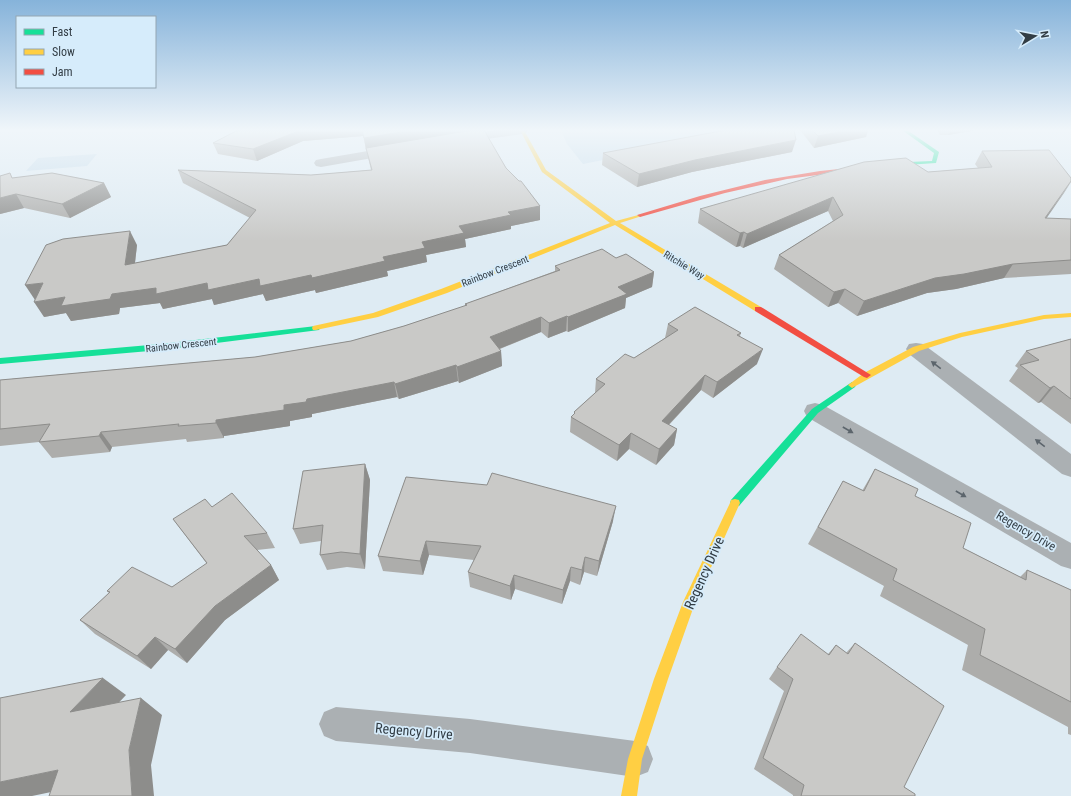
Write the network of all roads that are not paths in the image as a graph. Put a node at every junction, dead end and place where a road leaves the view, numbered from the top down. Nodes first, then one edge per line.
1 (542, 167) edge
2 (880, 167) edge
3 (615, 223) junction
4 (1071, 314) edge
5 (916, 349) junction
6 (0, 361) edge
7 (867, 375) junction
8 (814, 411) junction
9 (1071, 467) edge
10 (1071, 557) edge
11 (336, 724) dead end
12 (635, 759) junction
13 (629, 796) edge

1 - 3 street, Ritchie Way
2 - 3 street, Rainbow Crescent
3 - 6 street, Rainbow Crescent
3 - 7 street, Ritchie Way
4 - 5 street, Regency Drive
5 - 7 street, Regency Drive
9 -> 5 street
7 - 8 street, Regency Drive
8 -> 10 street, Regency Drive
8 - 12 street, Regency Drive
11 - 12 street, Regency Drive
12 - 13 street, Regency Drive

